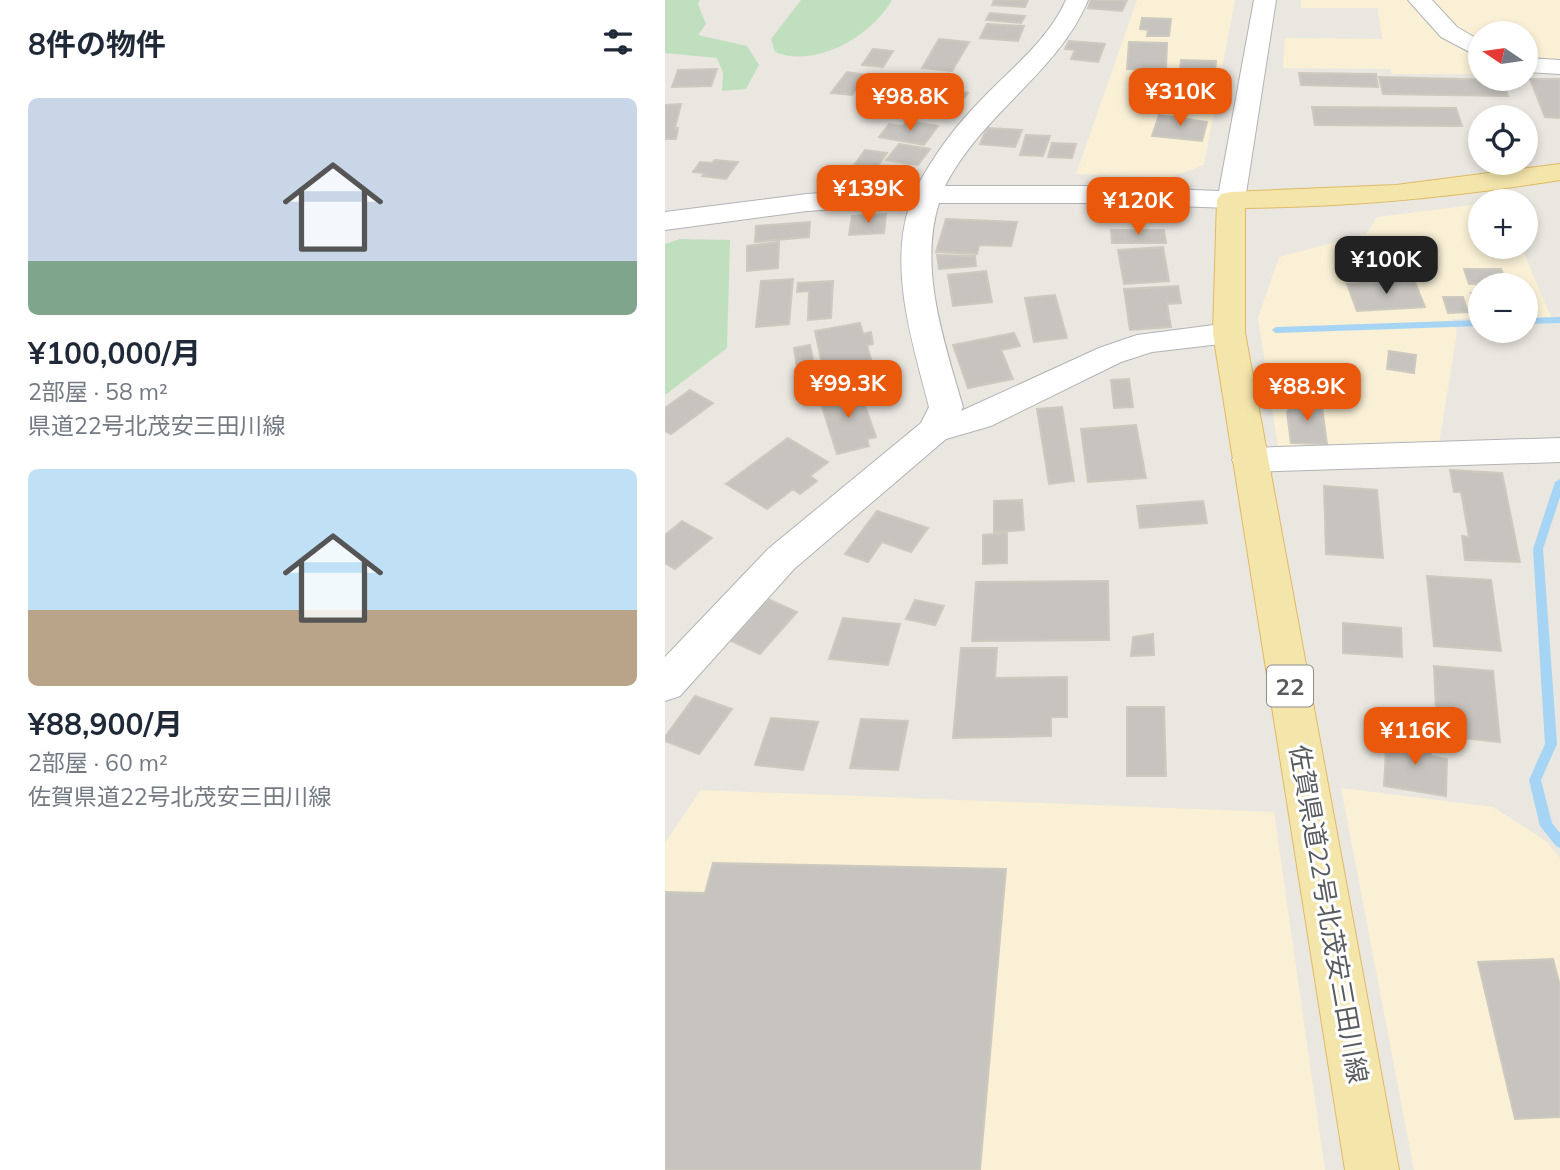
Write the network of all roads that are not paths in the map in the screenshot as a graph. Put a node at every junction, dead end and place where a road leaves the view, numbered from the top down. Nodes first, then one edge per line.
1 (1077, 0) edge
2 (1265, 0) edge
3 (1419, 0) edge
4 (1468, 43) edge
5 (1538, 66) edge
6 (1560, 67) edge
7 (1560, 172) edge
8 (928, 193) junction
9 (1231, 200) junction
10 (665, 220) edge
11 (1229, 333) junction
12 (934, 430) junction
13 (1560, 450) edge
14 (1250, 460) junction
15 (665, 684) edge
16 (1372, 1170) edge

1 - 8 street
2 - 9 street
3 - 4 street
5 - 6 street
7 - 9 main road
8 - 9 street
8 - 10 street
8 - 12 street
9 - 11 main road, 佐賀県道22号北茂安三田川線 / 22
11 - 12 street
11 - 14 main road, 佐賀県道22号北茂安三田川線 / 22
12 - 15 street
13 - 14 street
14 - 16 main road, 佐賀県道22号北茂安三田川線 / 22

